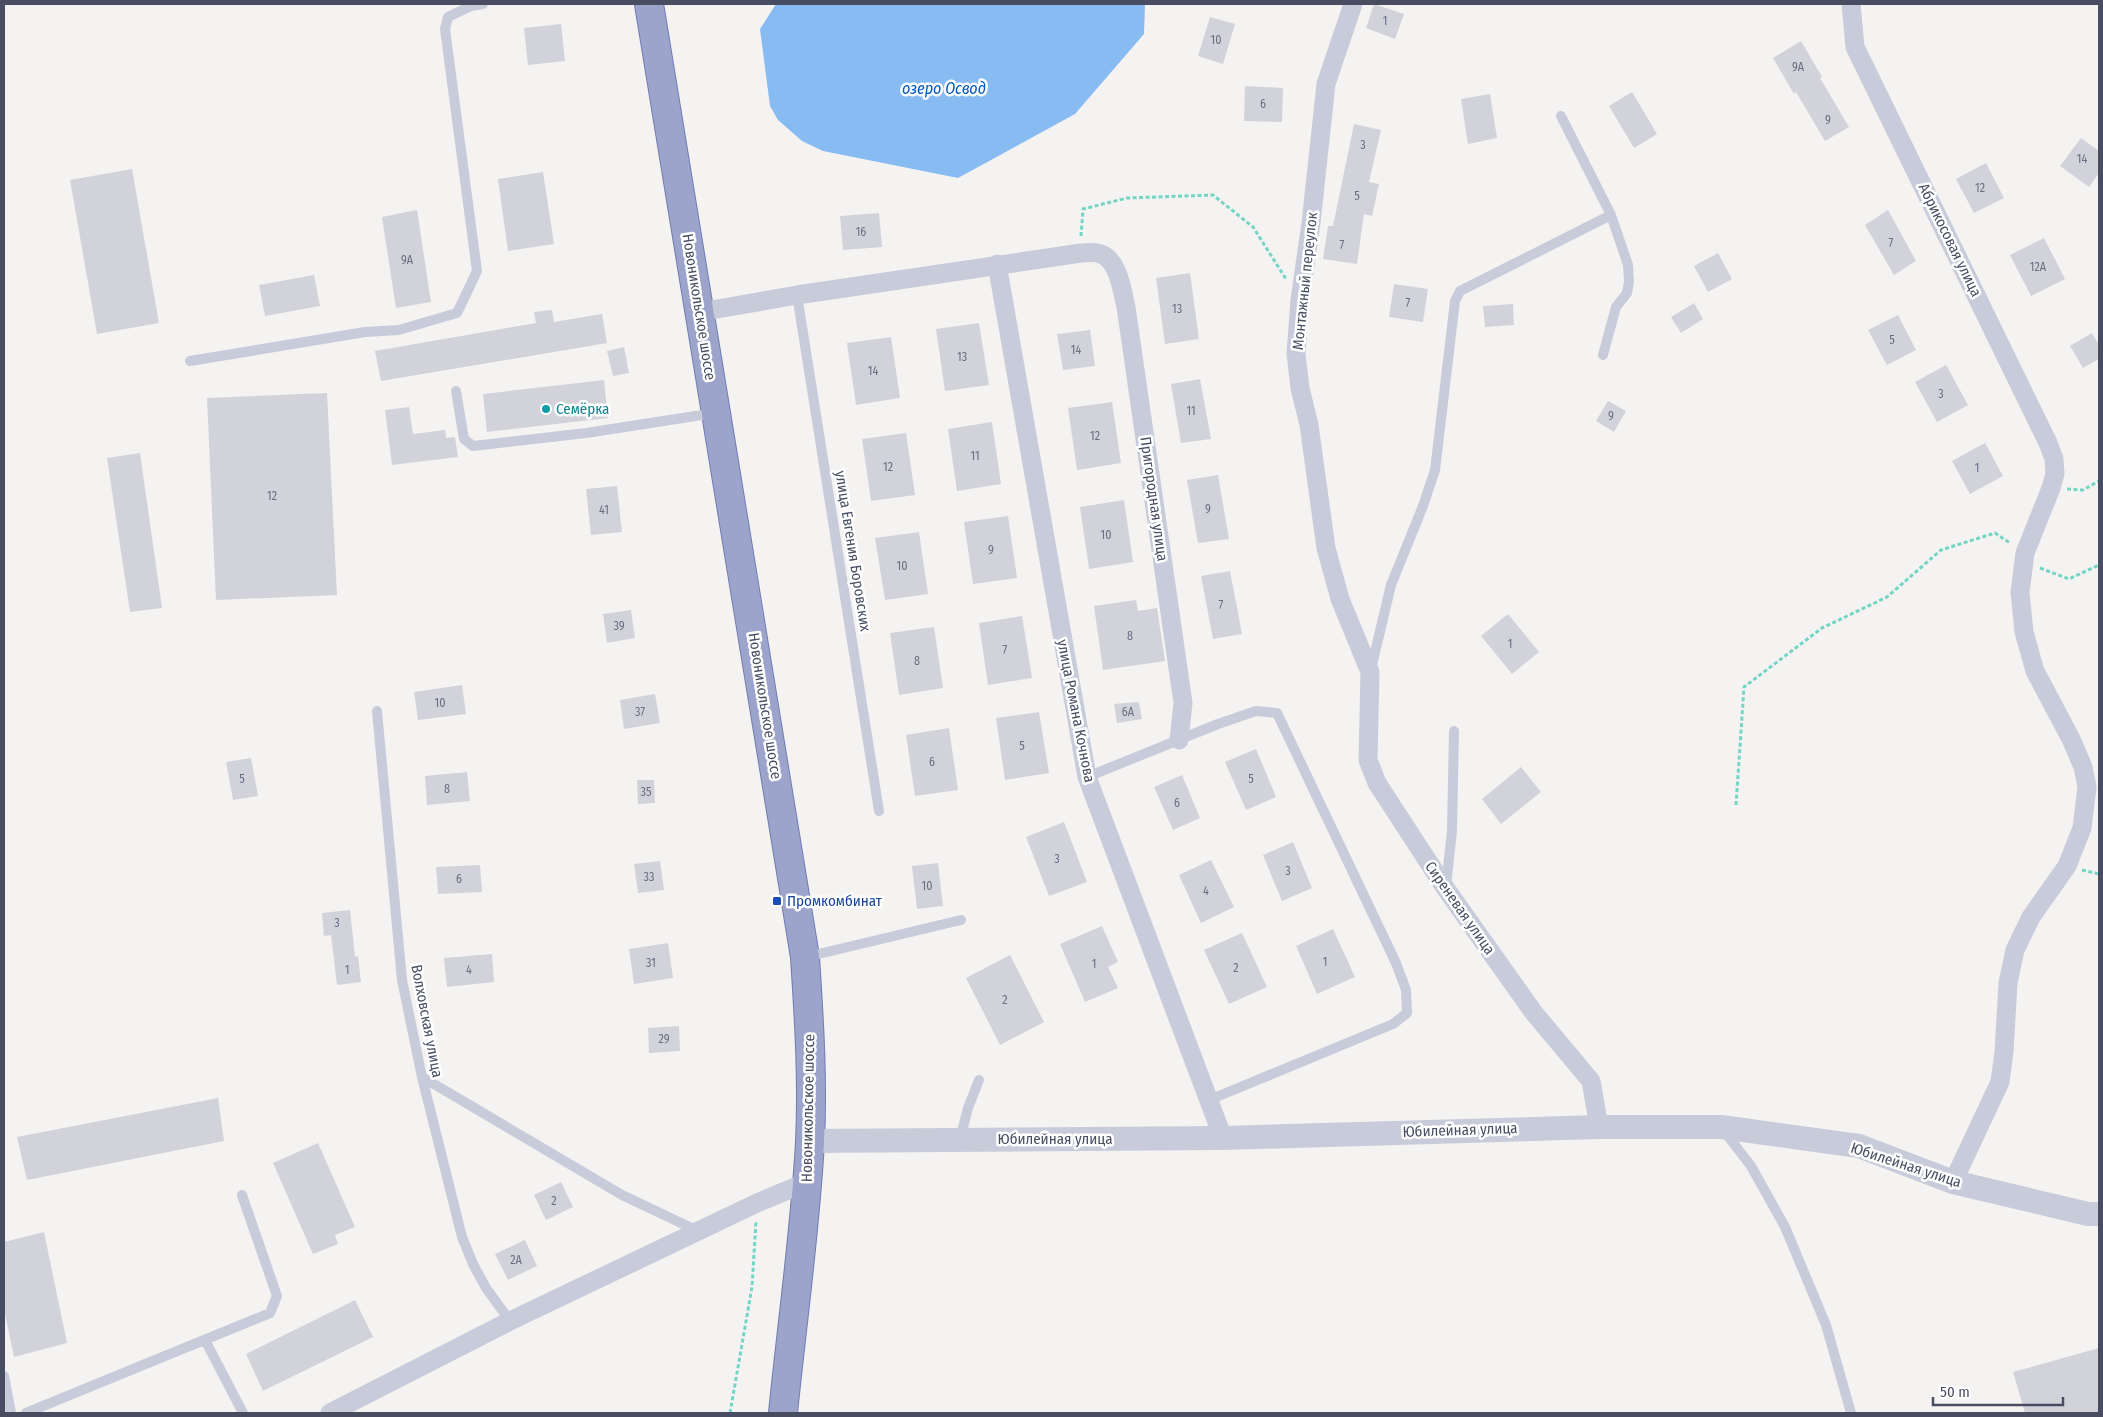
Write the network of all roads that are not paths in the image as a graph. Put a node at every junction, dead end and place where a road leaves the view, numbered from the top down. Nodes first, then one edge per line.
1 (482, 4) edge
2 (649, 4) edge
3 (1353, 4) edge
4 (1851, 4) edge
5 (1560, 116) dead end
6 (1611, 215) junction
7 (997, 264) junction
8 (797, 295) junction
9 (700, 312) junction
10 (1603, 356) dead end
11 (190, 361) dead end
12 (456, 391) dead end
13 (716, 412) junction
14 (1370, 672) junction
15 (377, 711) dead end
16 (1454, 731) dead end
17 (1179, 740) junction
18 (1087, 777) junction
19 (879, 811) dead end
20 (1446, 889) junction
21 (961, 920) dead end
22 (805, 957) junction
23 (422, 1077) junction
24 (979, 1080) dead end
25 (1209, 1100) junction
26 (1599, 1127) junction
27 (1721, 1127) junction
28 (1223, 1138) junction
29 (960, 1139) junction
30 (810, 1141) junction
31 (807, 1182) junction
32 (1953, 1182) junction
33 (242, 1195) dead end
34 (2099, 1214) edge
35 (700, 1232) junction
36 (510, 1321) junction
37 (205, 1340) junction
38 (4, 1376) edge
39 (11, 1413) edge
40 (26, 1413) edge
41 (243, 1413) edge
42 (330, 1413) edge
43 (783, 1413) edge
44 (1851, 1413) edge

1 - 11 lane
2 - 9 highway, Новоникольское шоссе
3 - 14 street, Монтажный переулок
4 - 32 street, Абрикосовая улица
5 - 6 lane
6 - 10 lane
6 - 14 lane
7 - 8 street
7 - 17 street, Пригородная улица
7 - 18 street, улица Романа Кочнова
8 - 9 street
8 - 19 lane, улица Евгения Боровских
9 - 13 highway, Новоникольское шоссе
12 - 13 lane
13 - 22 highway, Новоникольское шоссе
14 - 20 street, Сиреневая улица
15 - 23 lane, Волховская улица
16 - 20 lane
17 - 18 lane
17 - 25 lane
18 - 25 street, улица Романа Кочнова
20 - 26 street, Сиреневая улица
21 - 22 lane
22 - 30 highway, Новоникольское шоссе
23 - 35 lane
23 - 36 lane, Волховская улица
24 - 29 lane
25 - 28 street, улица Романа Кочнова
26 - 27 street, Юбилейная улица
26 - 28 street, Юбилейная улица
27 - 32 street, Юбилейная улица
27 - 44 lane
28 - 29 street, Юбилейная улица
29 - 30 street, Юбилейная улица
30 - 31 highway, Новоникольское шоссе
31 - 35 street
31 - 43 highway, Новоникольское шоссе
32 - 34 street, Юбилейная улица
33 - 37 lane
35 - 36 street
36 - 42 street
37 - 40 lane
37 - 41 lane
38 - 39 lane

